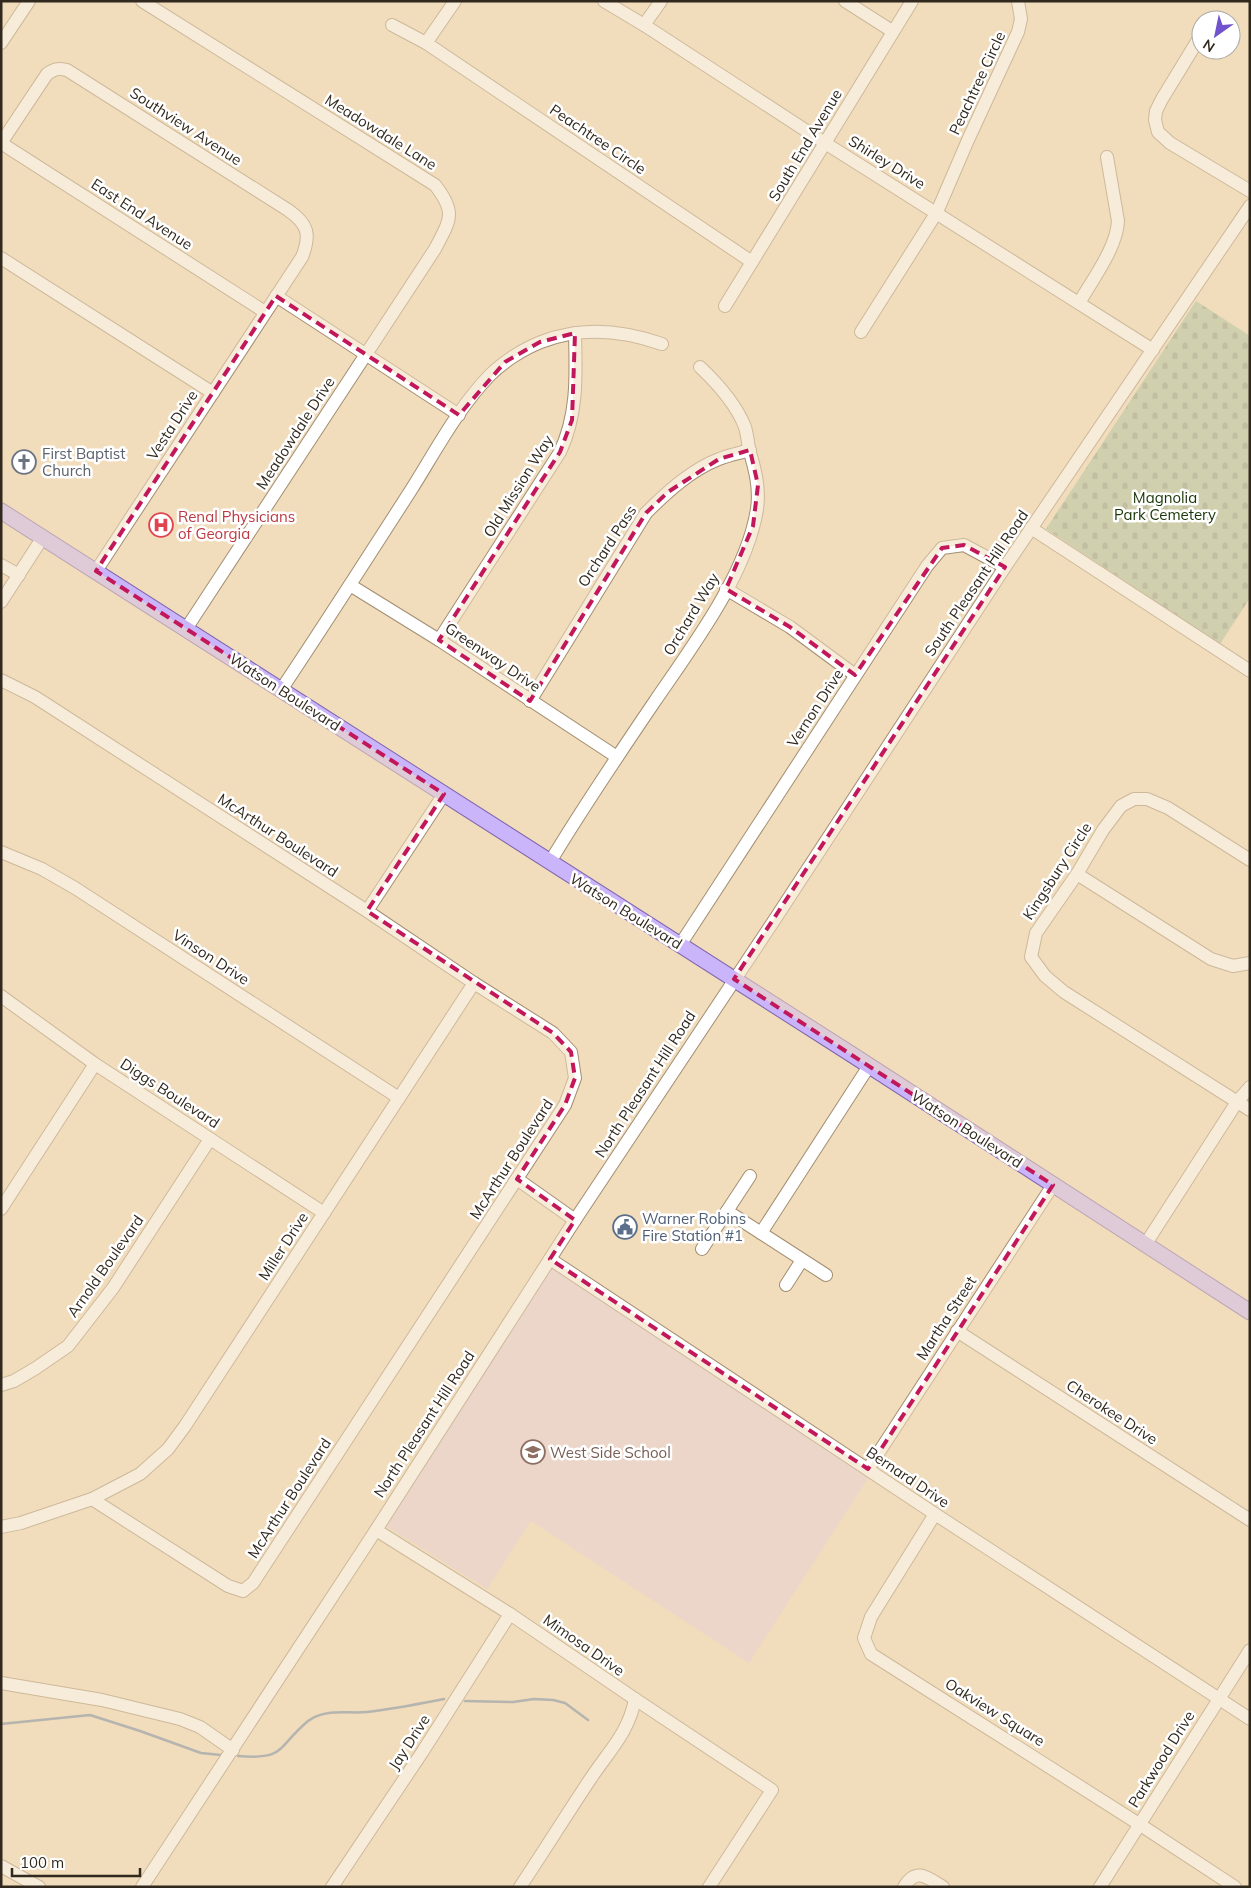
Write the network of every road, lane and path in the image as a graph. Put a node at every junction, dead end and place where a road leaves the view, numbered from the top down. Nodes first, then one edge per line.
1 (29, 1) edge
2 (142, 1) edge
3 (455, 1) edge
4 (604, 1) edge
5 (660, 1) edge
6 (845, 1) edge
7 (912, 1) edge
8 (1018, 1) edge
9 (392, 25) dead end
10 (644, 25) junction
11 (892, 32) junction
12 (1, 43) edge
13 (426, 44) junction
14 (1191, 52) edge
15 (1, 143) edge
16 (825, 143) junction
17 (1107, 157) dead end
18 (1250, 191) edge
19 (1250, 206) edge
20 (937, 212) junction
21 (1, 258) edge
22 (752, 262) junction
23 (276, 296) junction
24 (1079, 302) junction
25 (725, 306) dead end
26 (265, 312) junction
27 (861, 332) dead end
28 (575, 333) junction
29 (662, 344) dead end
30 (1153, 350) junction
31 (366, 354) junction
32 (700, 367) dead end
33 (213, 393) junction
34 (459, 415) junction
35 (750, 450) junction
36 (1, 511) edge
37 (1032, 528) junction
38 (43, 537) junction
39 (1, 565) edge
40 (1005, 567) junction
41 (96, 571) junction
42 (19, 575) junction
43 (350, 585) junction
44 (726, 589) junction
45 (1, 602) edge
46 (186, 629) junction
47 (439, 640) junction
48 (1250, 671) edge
49 (855, 675) junction
50 (1, 680) edge
51 (281, 690) junction
52 (530, 701) junction
53 (617, 757) junction
54 (444, 794) junction
55 (1, 852) edge
56 (1250, 860) edge
57 (550, 862) junction
58 (1077, 874) junction
59 (367, 911) junction
60 (680, 945) junction
61 (1250, 963) edge
62 (734, 980) junction
63 (474, 984) junction
64 (1, 996) edge
65 (95, 1064) junction
66 (869, 1066) junction
67 (1250, 1087) edge
68 (399, 1098) junction
69 (1238, 1102) junction
70 (1250, 1110) edge
71 (210, 1139) junction
72 (750, 1176) dead end
73 (517, 1179) junction
74 (1053, 1185) junction
75 (1, 1209) edge
76 (727, 1211) junction
77 (324, 1213) junction
78 (575, 1220) junction
79 (761, 1233) junction
80 (1145, 1245) junction
81 (702, 1249) dead end
82 (550, 1259) junction
83 (802, 1260) junction
84 (826, 1275) dead end
85 (786, 1285) dead end
86 (1250, 1312) edge
87 (957, 1331) junction
88 (1, 1385) edge
89 (868, 1469) junction
90 (92, 1499) junction
91 (935, 1514) junction
92 (1250, 1520) edge
93 (1, 1527) edge
94 (376, 1530) junction
95 (510, 1614) junction
96 (1250, 1650) edge
97 (1, 1683) edge
98 (1219, 1698) junction
99 (635, 1699) junction
100 (1250, 1719) edge
101 (233, 1750) junction
102 (1139, 1824) junction
103 (1, 1866) edge
104 (39, 1887) edge
105 (142, 1887) edge
106 (332, 1887) edge
107 (520, 1887) edge
108 (709, 1887) edge
109 (904, 1887) edge
110 (943, 1887) edge
111 (1100, 1887) edge
112 (1236, 1887) edge

1 - 12 street
2 - 31 street, Meadowdale Lane
3 - 13 street
4 - 10 street, Shirley Drive
5 - 10 street
6 - 11 street
7 - 11 street, South End Avenue
8 - 20 street, Peachtree Circle
9 - 13 street, Peachtree Circle
10 - 16 street, Shirley Drive
11 - 16 street, South End Avenue
13 - 22 street, Peachtree Circle
14 - 18 street
15 - 23 street, Southview Avenue
15 - 26 street, East End Avenue
16 - 20 street, Shirley Drive
16 - 22 street, South End Avenue
17 - 24 street
19 - 30 street, South Pleasant Hill Road
20 - 24 street, Shirley Drive
20 - 27 street, Peachtree Circle
21 - 33 street
22 - 25 street, South End Avenue
23 - 26 street, Vesta Drive
23 - 31 street
24 - 30 street, Shirley Drive
26 - 33 street, Vesta Drive
28 - 29 street
28 - 34 street
28 - 47 street, Old Mission Way
30 - 37 street, South Pleasant Hill Road
31 - 34 street
31 - 46 street, Meadowdale Drive
32 - 35 street, Orchard Way
33 - 41 street, Vesta Drive
34 - 43 street
35 - 44 street, Orchard Way
35 - 52 street, Orchard Pass
36 - 38 main road, Watson Boulevard
37 - 40 street, South Pleasant Hill Road
37 - 48 street
38 - 41 main road, Watson Boulevard
38 - 42 street
39 - 42 street
40 - 49 street, Vernon Drive
40 - 62 street, South Pleasant Hill Road
41 - 46 main road, Watson Boulevard
42 - 45 street
43 - 47 street, Greenway Drive
43 - 51 street
44 - 49 street
44 - 53 street, Orchard Way
46 - 51 main road, Watson Boulevard
47 - 52 street, Greenway Drive
49 - 60 street, Vernon Drive
50 - 59 street, McArthur Boulevard
51 - 54 main road, Watson Boulevard
52 - 53 street, Greenway Drive
53 - 57 street, Orchard Way
54 - 57 main road, Watson Boulevard
54 - 59 street
55 - 68 street, Vinson Drive
56 - 58 street, Kingsbury Circle
57 - 60 main road, Watson Boulevard
58 - 61 street
58 - 69 street, Kingsbury Circle
59 - 63 street, McArthur Boulevard
60 - 62 main road, Watson Boulevard
62 - 66 main road, Watson Boulevard
62 - 78 street, North Pleasant Hill Road
63 - 68 street, Miller Drive
63 - 73 street, McArthur Boulevard
64 - 65 street, Diggs Boulevard
65 - 71 street, Diggs Boulevard
65 - 75 street
66 - 74 main road, Watson Boulevard
66 - 79 street
67 - 69 street
68 - 77 street, Miller Drive
69 - 70 street, Kingsbury Circle
69 - 80 street
71 - 77 street, Diggs Boulevard
71 - 88 street, Arnold Boulevard
72 - 76 street
73 - 78 street
73 - 90 street, McArthur Boulevard
74 - 80 main road, Watson Boulevard
74 - 87 street, Martha Street
76 - 79 street
76 - 81 street
77 - 90 street, Miller Drive
78 - 82 street, North Pleasant Hill Road
79 - 83 street
80 - 86 main road, Watson Boulevard
82 - 89 street, Bernard Drive
82 - 94 street, North Pleasant Hill Road
83 - 84 street
83 - 85 street
87 - 89 street, Martha Street
87 - 92 street, Cherokee Drive
89 - 91 street, Bernard Drive
90 - 93 street
91 - 98 street, Bernard Drive
91 - 102 street, Oakview Square
94 - 95 street, Mimosa Drive
94 - 101 street, North Pleasant Hill Road
95 - 99 street, Mimosa Drive
95 - 106 street, Jay Drive
96 - 98 street, Parkwood Drive
97 - 101 street
98 - 100 street, Bernard Drive
98 - 102 street, Parkwood Drive
99 - 107 street
99 - 108 street, Mimosa Drive
101 - 105 street, North Pleasant Hill Road
102 - 111 street, Parkwood Drive
102 - 112 street, Oakview Square
103 - 104 street
109 - 110 street

